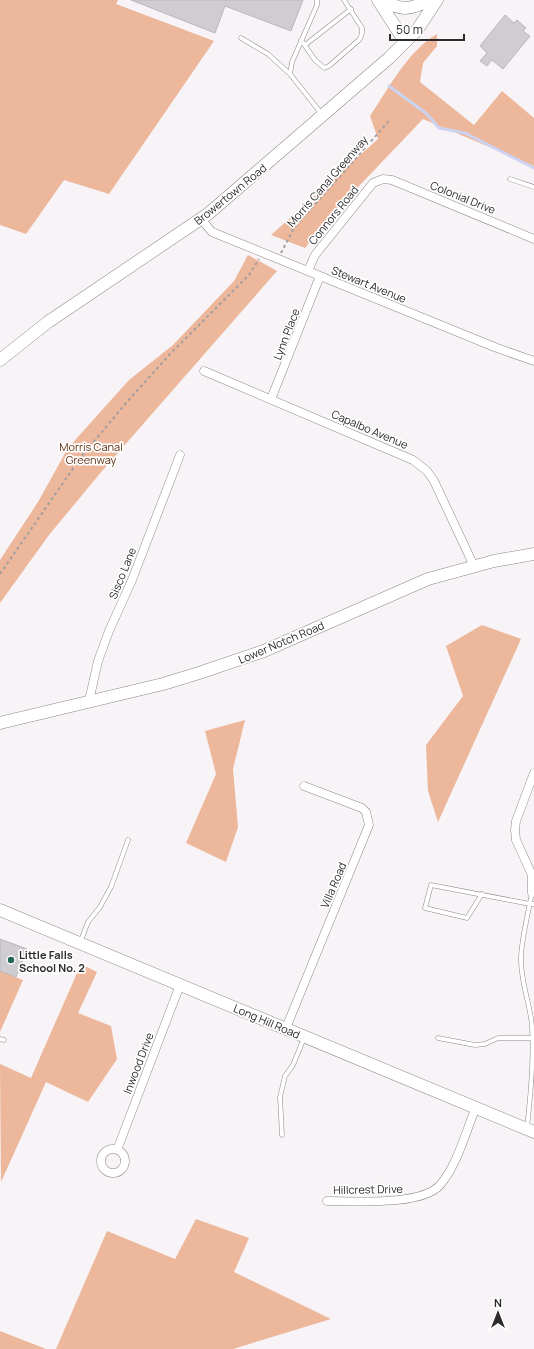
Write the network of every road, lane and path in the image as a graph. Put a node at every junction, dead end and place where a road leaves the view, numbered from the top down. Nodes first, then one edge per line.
1 (317, 0) edge
2 (344, 0) edge
3 (378, 0) edge
4 (428, 0) edge
5 (437, 0) edge
6 (351, 10) junction
7 (242, 38) dead end
8 (301, 40) junction
9 (405, 42) junction
10 (305, 45) junction
11 (290, 74) junction
12 (323, 116) junction
13 (389, 121) dead end
14 (383, 179) joint
15 (510, 179) dead end
16 (534, 187) edge
17 (201, 219) junction
18 (534, 239) edge
19 (269, 255) junction
20 (308, 271) junction
21 (320, 276) junction
22 (0, 360) edge
23 (534, 361) edge
24 (204, 371) dead end
25 (271, 399) junction
26 (180, 455) dead end
27 (534, 554) edge
28 (474, 566) junction
29 (0, 574) edge
30 (89, 701) junction
31 (0, 723) edge
32 (534, 773) edge
33 (304, 786) dead end
34 (128, 840) dead end
35 (482, 894) junction
36 (532, 894) joint
37 (532, 904) edge
38 (0, 910) edge
39 (80, 943) junction
40 (180, 985) junction
41 (286, 1028) junction
42 (305, 1036) junction
43 (438, 1038) dead end
44 (533, 1038) edge
45 (476, 1107) junction
46 (530, 1130) edge
47 (282, 1134) dead end
48 (117, 1150) dead end
49 (327, 1201) dead end

1 - 8 lane
2 - 6 lane
3 - 4 street
3 - 9 street
5 - 9 street, Browertown Road
6 - 10 lane
6 - 10 lane
7 - 11 lane
8 - 10 lane
8 - 11 lane
9 - 12 street, Browertown Road
11 - 12 lane
12 - 17 street, Browertown Road
13 - 19 path, Morris Canal Greenway
14 - 18 street, Colonial Drive
14 - 20 street, Connors Road
15 - 16 lane
17 - 19 street, Stewart Avenue
17 - 22 street, Browertown Road
19 - 20 street, Stewart Avenue
19 - 29 path, Morris Canal Greenway
20 - 21 street, Stewart Avenue
21 - 23 street, Stewart Avenue
21 - 25 street, Lynn Place
24 - 25 street, Capalbo Avenue
25 - 28 street, Capalbo Avenue
26 - 30 street, Sisco Lane
27 - 28 street, Lower Notch Road
28 - 30 street, Lower Notch Road
30 - 31 street, Lower Notch Road
32 - 36 street
33 - 41 street, Villa Road
34 - 39 lane
35 - 35 lane
35 - 37 lane
36 - 37 lane
37 - 44 lane
38 - 39 street, Long Hill Road
39 - 40 street, Long Hill Road
40 - 41 street, Long Hill Road
40 - 48 street, Inwood Drive
41 - 42 street, Long Hill Road
42 - 45 street, Long Hill Road
42 - 47 lane
43 - 44 lane
44 - 46 lane
45 - 46 street, Long Hill Road
45 - 49 street, Hillcrest Drive

